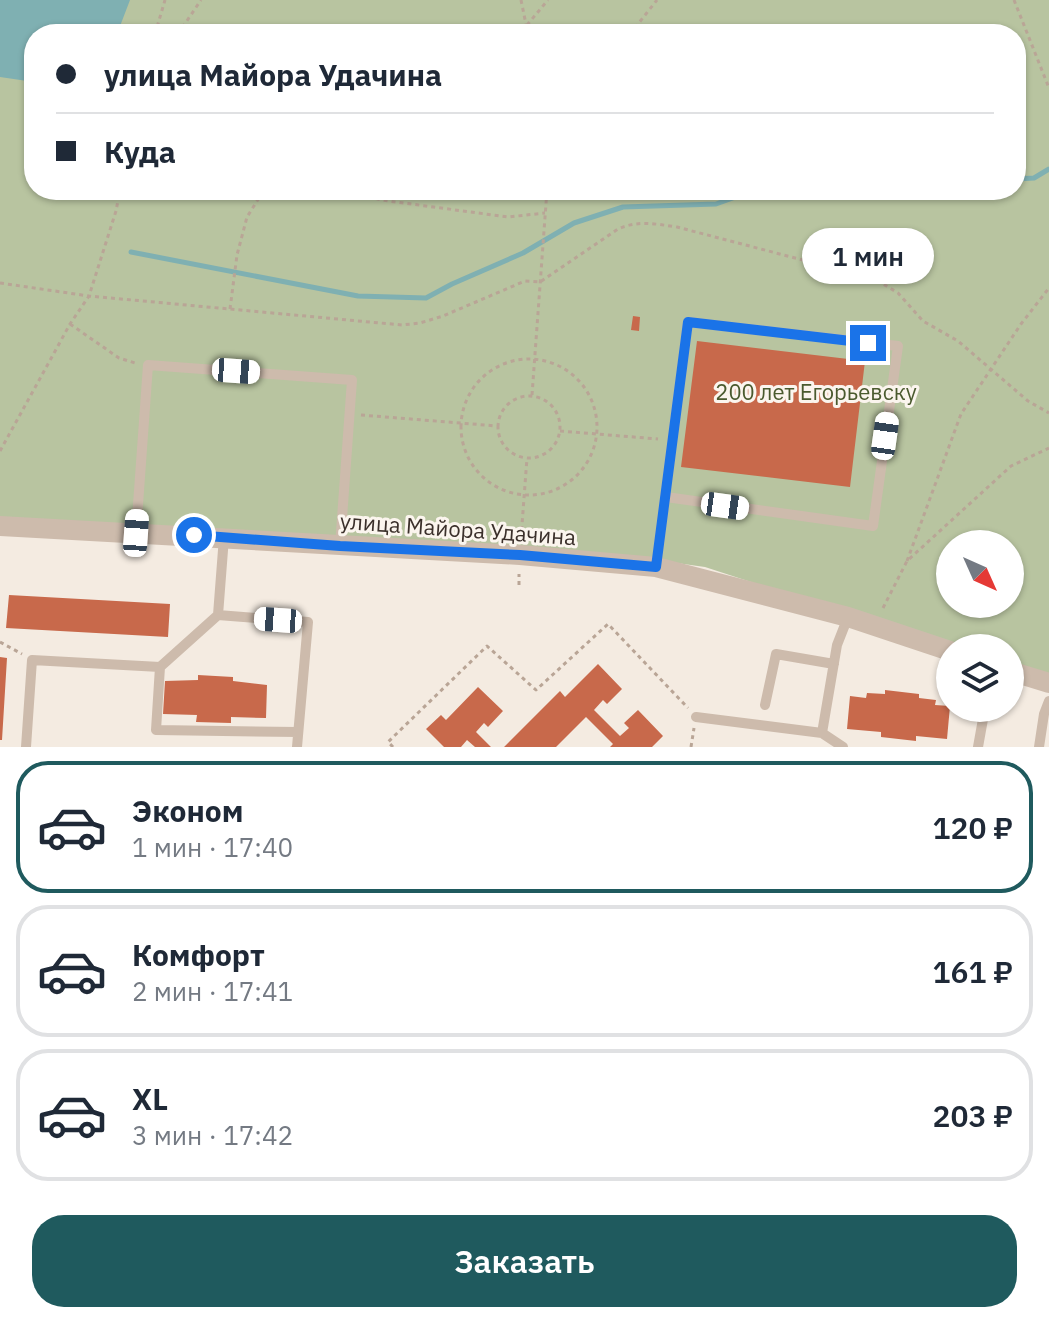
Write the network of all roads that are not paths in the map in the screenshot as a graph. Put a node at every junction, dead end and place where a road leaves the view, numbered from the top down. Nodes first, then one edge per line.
1 (666, 497) junction
2 (0, 526) edge
3 (136, 533) junction
4 (224, 537) junction
5 (340, 546) junction
6 (656, 567) junction
7 (218, 615) junction
8 (848, 617) junction
9 (936, 646) edge
10 (834, 664) junction
11 (160, 667) junction
12 (1024, 675) edge
13 (1049, 683) edge
14 (1049, 701) edge
15 (765, 705) dead end
16 (696, 717) road end
17 (982, 722) edge
18 (298, 732) junction
19 (822, 733) junction
20 (26, 747) edge
21 (297, 747) edge
22 (843, 747) edge
23 (978, 747) edge
24 (1039, 747) edge

1 - 1 lane
1 - 6 lane
2 - 3 street, улица Майора Удачина
3 - 4 street, улица Майора Удачина
3 - 5 lane
4 - 5 street, улица Майора Удачина
4 - 7 lane
5 - 6 street, улица Майора Удачина
6 - 8 street, улица Майора Удачина
7 - 11 lane
7 - 18 lane
8 - 9 street, улица Майора Удачина
8 - 10 lane
10 - 15 lane
10 - 19 lane
11 - 18 lane
11 - 20 lane
12 - 13 street
14 - 24 lane
16 - 19 lane
17 - 23 lane
18 - 21 lane
19 - 22 lane

